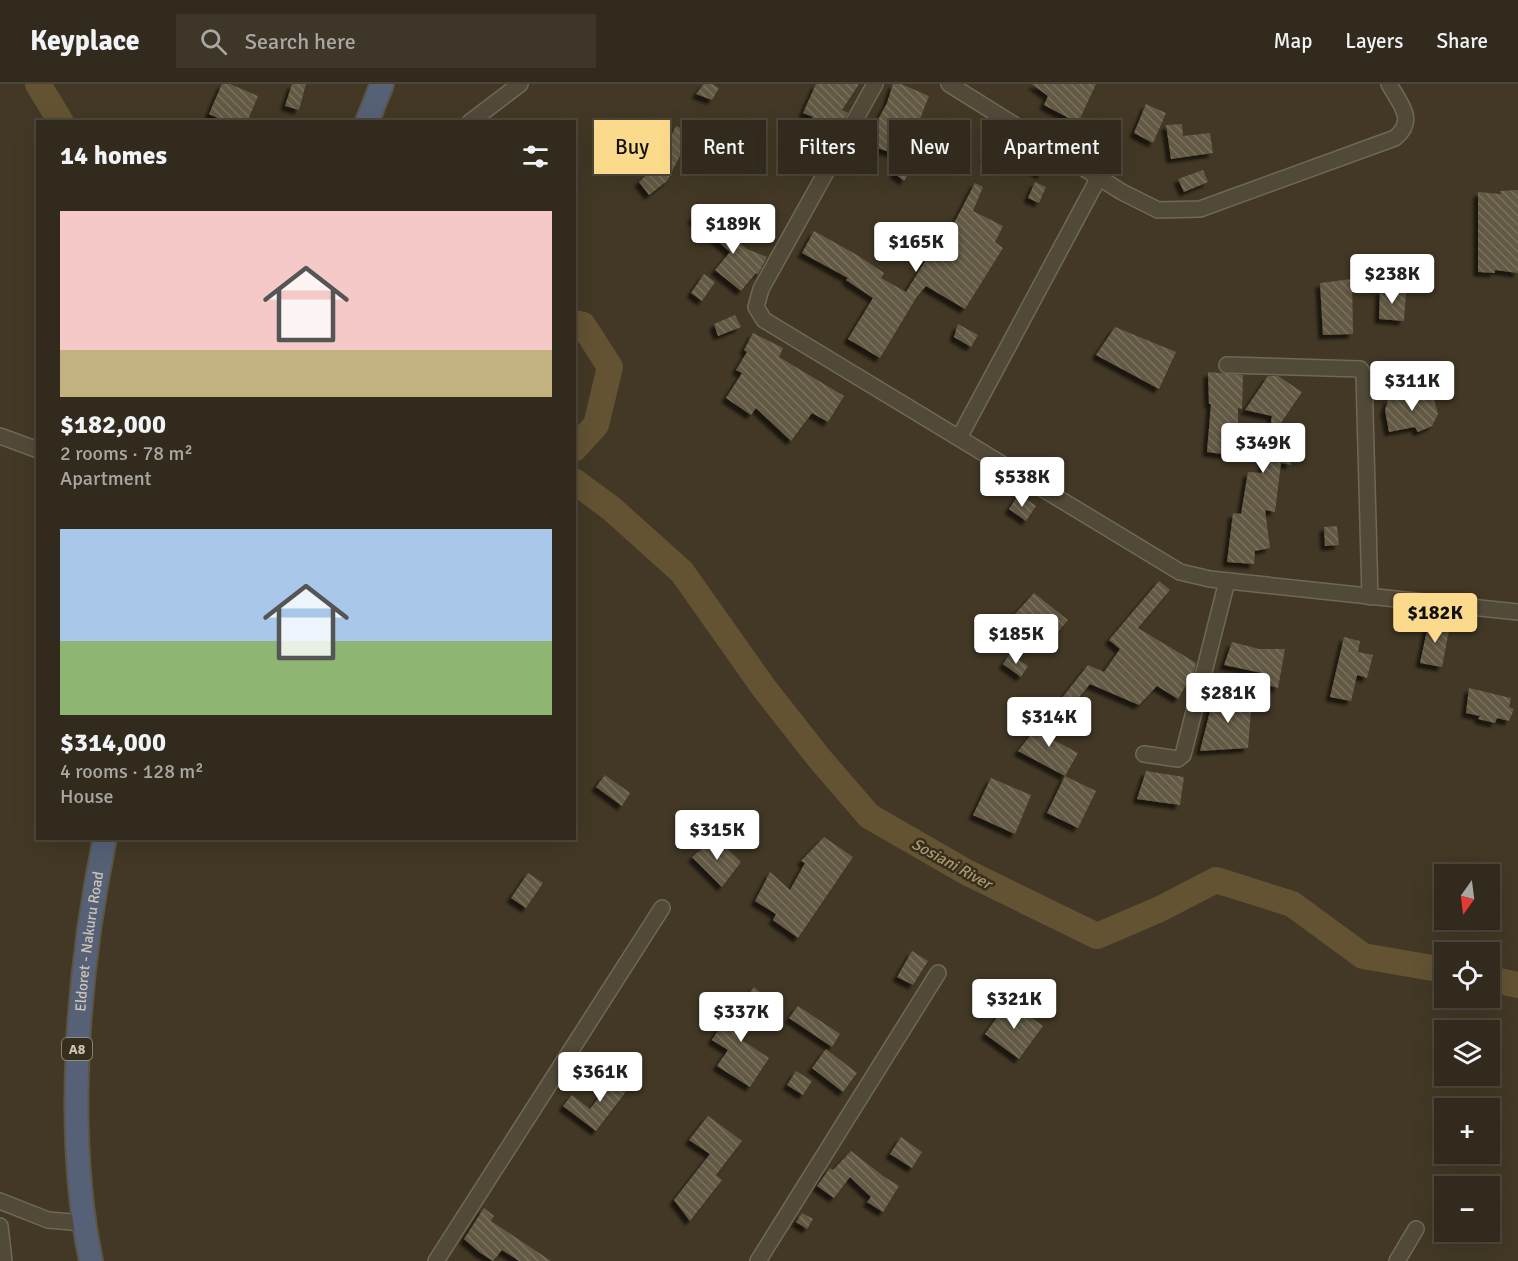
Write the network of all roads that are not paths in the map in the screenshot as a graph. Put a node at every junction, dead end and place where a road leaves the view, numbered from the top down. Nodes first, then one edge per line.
1 (382, 84) edge
2 (520, 84) edge
3 (875, 84) edge
4 (949, 84) edge
5 (1389, 84) edge
6 (368, 120) edge
7 (473, 120) edge
8 (1100, 177) junction
9 (1227, 365) dead end
10 (0, 436) edge
11 (959, 438) junction
12 (36, 449) edge
13 (1227, 581) junction
14 (1370, 597) junction
15 (1517, 611) edge
16 (1144, 754) dead end
17 (105, 840) edge
18 (662, 908) dead end
19 (938, 973) dead end
20 (0, 1201) edge
21 (24, 1211) junction
22 (0, 1212) edge
23 (84, 1223) junction
24 (0, 1226) edge
25 (1416, 1229) dead end
26 (93, 1259) edge
27 (4, 1261) edge
28 (436, 1261) edge
29 (758, 1261) edge
30 (1397, 1261) edge

1 - 6 highway
2 - 7 street
3 - 11 street
4 - 8 street
5 - 8 street
8 - 11 street
9 - 14 street
10 - 12 street
11 - 13 street
13 - 14 street
13 - 16 street
14 - 15 street
17 - 23 highway, Eldoret - Nakuru Road / A8
18 - 28 street
19 - 29 street
20 - 21 street
21 - 22 street
21 - 23 street
23 - 26 highway, Eldoret - Nakuru Road / A8
24 - 27 street
25 - 30 street

